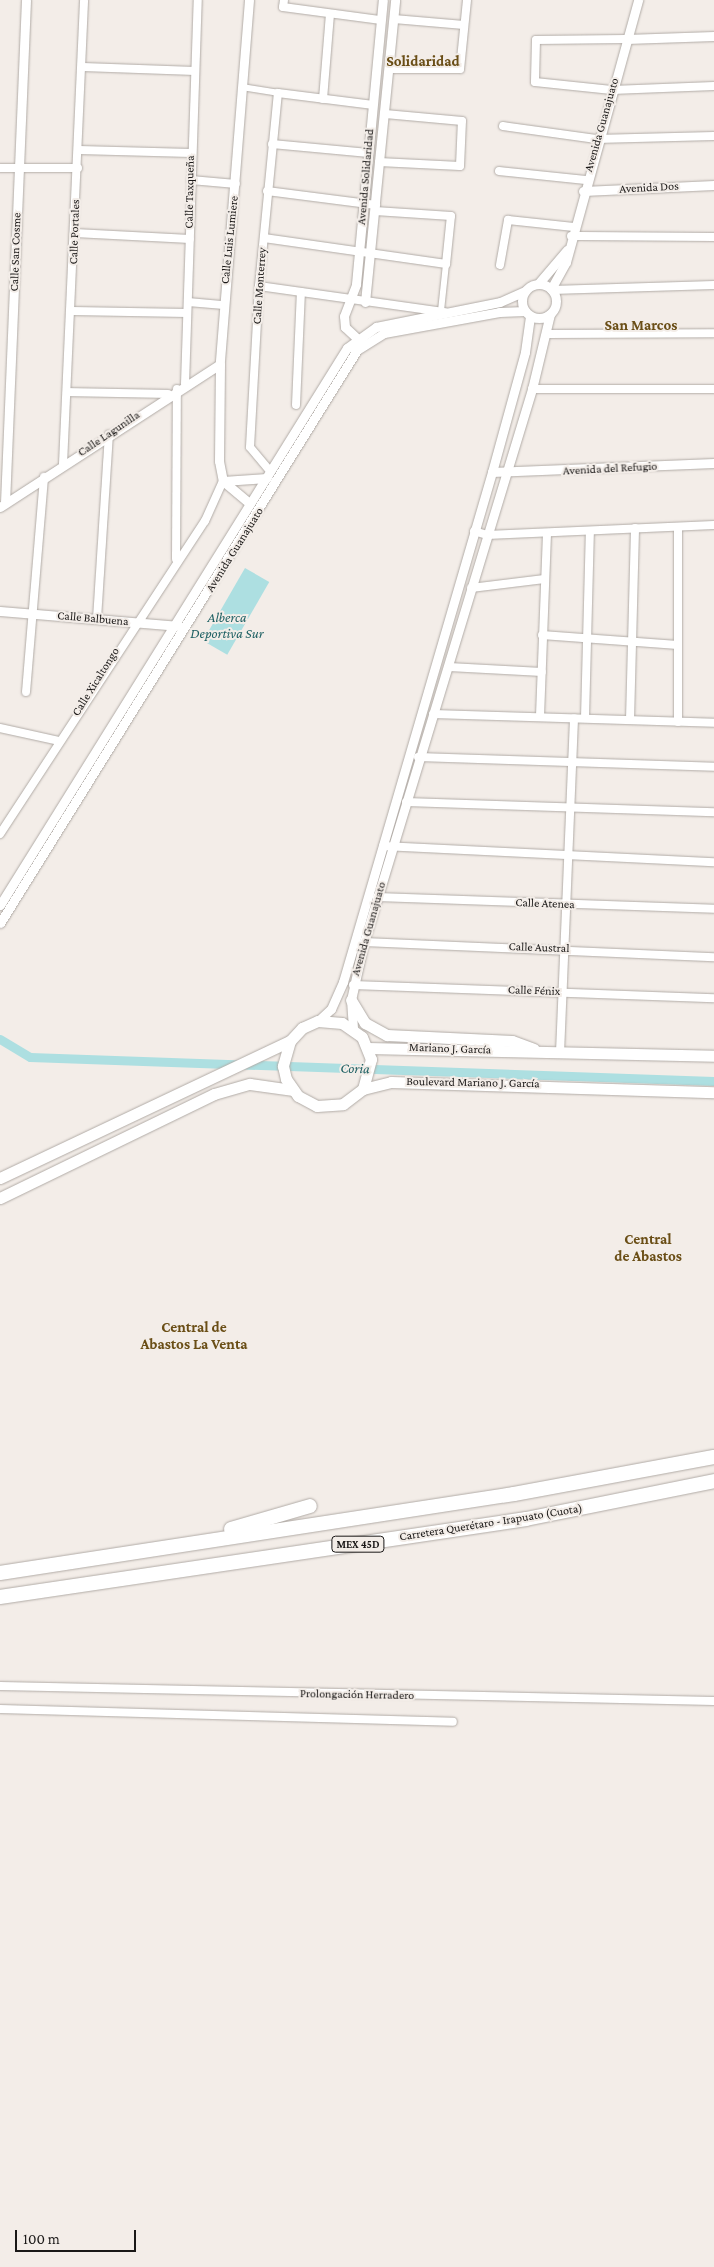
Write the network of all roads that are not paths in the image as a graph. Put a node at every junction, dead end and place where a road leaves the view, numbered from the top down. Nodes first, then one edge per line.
1 (26, 0) edge
2 (84, 0) edge
3 (198, 0) edge
4 (249, 0) edge
5 (383, 0) edge
6 (395, 0) edge
7 (466, 0) edge
8 (638, 0) edge
9 (283, 4) edge
10 (330, 14) junction
11 (394, 18) junction
12 (381, 20) junction
13 (464, 25) junction
14 (714, 36) edge
15 (626, 39) junction
16 (83, 68) junction
17 (389, 69) junction
18 (195, 71) junction
19 (714, 86) edge
20 (242, 87) junction
21 (612, 90) junction
22 (278, 93) junction
23 (323, 99) junction
24 (373, 105) junction
25 (385, 114) junction
26 (503, 126) dead end
27 (370, 135) junction
28 (382, 136) junction
29 (714, 136) edge
30 (596, 139) junction
31 (272, 144) junction
32 (79, 150) junction
33 (191, 153) junction
34 (369, 153) junction
35 (379, 162) junction
36 (0, 168) edge
37 (20, 168) junction
38 (78, 168) junction
39 (499, 171) dead end
40 (191, 180) junction
41 (586, 180) junction
42 (236, 184) junction
43 (714, 185) edge
44 (267, 191) junction
45 (583, 191) junction
46 (364, 203) junction
47 (375, 208) junction
48 (572, 231) junction
49 (75, 233) junction
50 (714, 237) edge
51 (264, 238) junction
52 (190, 239) junction
53 (567, 250) junction
54 (359, 253) junction
55 (371, 255) junction
56 (446, 264) junction
57 (500, 265) dead end
58 (538, 284) junction
59 (714, 285) edge
60 (259, 286) junction
61 (551, 289) junction
62 (525, 291) junction
63 (302, 292) junction
64 (350, 300) junction
65 (188, 302) junction
66 (364, 302) junction
67 (224, 305) junction
68 (72, 311) junction
69 (444, 312) junction
70 (187, 313) junction
71 (528, 314) junction
72 (550, 314) junction
73 (346, 327) junction
74 (714, 333) edge
75 (547, 334) junction
76 (359, 341) junction
77 (347, 348) junction
78 (220, 364) junction
79 (181, 386) junction
80 (532, 389) junction
81 (714, 389) edge
82 (68, 392) junction
83 (168, 394) junction
84 (296, 405) dead end
85 (109, 434) junction
86 (714, 463) edge
87 (63, 464) junction
88 (492, 472) junction
89 (269, 475) junction
90 (506, 475) junction
91 (44, 477) junction
92 (223, 480) junction
93 (250, 504) junction
94 (3, 505) edge
95 (714, 525) edge
96 (678, 527) junction
97 (635, 528) junction
98 (474, 531) junction
99 (590, 531) junction
100 (547, 533) junction
101 (487, 535) junction
102 (176, 561) junction
103 (464, 565) junction
104 (478, 569) junction
105 (544, 579) junction
106 (471, 588) junction
107 (0, 611) edge
108 (34, 614) junction
109 (97, 619) junction
110 (134, 622) junction
111 (174, 626) junction
112 (187, 627) junction
113 (542, 635) junction
114 (587, 638) junction
115 (632, 642) junction
116 (678, 645) junction
117 (449, 668) junction
118 (542, 672) junction
119 (26, 692) dead end
120 (433, 714) junction
121 (540, 716) junction
122 (574, 718) junction
123 (585, 718) junction
124 (630, 720) junction
125 (678, 722) junction
126 (714, 723) edge
127 (0, 728) edge
128 (59, 741) junction
129 (418, 757) junction
130 (573, 764) junction
131 (714, 767) edge
132 (406, 802) junction
133 (571, 807) junction
134 (714, 812) edge
135 (0, 834) edge
136 (383, 846) junction
137 (392, 849) junction
138 (569, 858) junction
139 (714, 862) edge
140 (377, 898) junction
141 (567, 904) junction
142 (0, 905) edge
143 (714, 909) edge
144 (0, 923) edge
145 (364, 942) junction
146 (565, 949) junction
147 (714, 957) edge
148 (353, 985) junction
149 (563, 992) junction
150 (714, 998) edge
151 (351, 1000) junction
152 (318, 1021) junction
153 (353, 1028) junction
154 (290, 1041) junction
155 (370, 1053) junction
156 (542, 1053) junction
157 (560, 1053) junction
158 (714, 1056) edge
159 (363, 1089) junction
160 (292, 1090) junction
161 (714, 1092) edge
162 (0, 1178) edge
163 (0, 1198) edge
164 (714, 1457) edge
165 (714, 1481) edge
166 (310, 1506) dead end
167 (156, 1549) junction
168 (0, 1573) edge
169 (0, 1597) edge
170 (0, 1686) edge
171 (714, 1700) edge
172 (0, 1709) edge
173 (453, 1722) dead end

1 - 37 street, Calle San Cosme
2 - 16 street, Calle Portales
3 - 18 street, Calle Taxqueña
4 - 20 street, Calle Luis Lumiere
5 - 12 street, Avenida Solidaridad
6 - 11 street, Avenida Solidaridad
7 - 13 street
8 - 15 street, Avenida Guanajuato
9 - 10 street
10 - 12 street
10 - 23 street
11 - 13 street
11 - 17 street, Avenida Solidaridad
12 - 24 street, Avenida Solidaridad
13 - 17 street
14 - 15 street
15 - 21 street, Avenida Guanajuato
15 - 21 street
16 - 18 street
16 - 32 street, Calle Portales
17 - 25 street, Avenida Solidaridad
18 - 33 street, Calle Taxqueña
19 - 21 street
20 - 22 street
20 - 42 street, Calle Luis Lumiere
21 - 30 street, Avenida Guanajuato
22 - 23 street
22 - 31 street, Calle Monterrey
23 - 24 street
24 - 27 street, Avenida Solidaridad
25 - 28 street, Avenida Solidaridad
25 - 35 street
26 - 30 street
27 - 28 street
27 - 34 street, Avenida Solidaridad
28 - 35 street, Avenida Solidaridad
29 - 30 street
30 - 41 street, Avenida Guanajuato
31 - 34 street
31 - 44 street, Calle Monterrey
32 - 33 street
32 - 38 street, Calle Portales
33 - 40 street, Calle Taxqueña
34 - 46 street, Avenida Solidaridad
35 - 47 street, Avenida Solidaridad
36 - 37 street
37 - 38 street
37 - 94 street, Calle San Cosme
38 - 49 street, Calle Portales
39 - 41 street
40 - 42 street
40 - 52 street, Calle Taxqueña
41 - 45 street, Avenida Guanajuato
42 - 67 street, Calle Luis Lumiere
43 - 45 street, Avenida Dos
44 - 46 street
44 - 51 street, Calle Monterrey
45 - 48 street, Avenida Guanajuato
46 - 47 street
46 - 54 street, Avenida Solidaridad
47 - 55 street, Avenida Solidaridad
47 - 56 street
48 - 50 street
48 - 53 street, Avenida Guanajuato
48 - 57 street
49 - 52 street
49 - 68 street, Calle Portales
51 - 54 street
51 - 60 street, Calle Monterrey
52 - 65 street, Calle Taxqueña
53 - 58 street, Avenida Guanajuato
53 - 61 street, Avenida Guanajuato
54 - 55 street
54 - 64 street, Avenida Solidaridad
55 - 56 street
55 - 66 street, Avenida Solidaridad
56 - 69 street
58 - 61 street
58 - 62 street
59 - 61 street
60 - 63 street
60 - 89 street, Calle Monterrey
61 - 72 street
62 - 69 street, Avenida Guanajuato
62 - 71 street
63 - 64 street
63 - 84 street
64 - 66 street
64 - 73 street, Avenida Solidaridad
65 - 67 street
65 - 70 street, Calle Taxqueña
66 - 69 street
67 - 78 street, Calle Luis Lumiere
68 - 70 street
68 - 82 street, Calle Portales
69 - 76 street, Avenida Guanajuato
70 - 79 street, Calle Taxqueña
71 - 72 street
71 - 76 street, Avenida Guanajuato
71 - 88 street, Avenida Guanajuato
72 - 75 street, Avenida Guanajuato
73 - 76 street
73 - 77 street, Avenida Solidaridad
74 - 75 street
75 - 80 street, Avenida Guanajuato
76 - 77 street, Avenida Guanajuato
76 - 112 street, Avenida Guanajuato
77 - 89 street, Avenida Guanajuato
78 - 79 street, Calle Lagunilla
78 - 92 street, Calle Luis Lumiere
79 - 83 street, Calle Lagunilla
79 - 102 street, Calle Taxqueña
80 - 81 street
80 - 90 street, Avenida Guanajuato
82 - 83 street
82 - 87 street, Calle Portales
83 - 85 street, Calle Lagunilla
85 - 87 street, Calle Lagunilla
85 - 109 street
86 - 90 street, Avenida del Refugio
87 - 91 street, Calle Lagunilla
88 - 90 street, Avenida del Refugio
88 - 98 street, Avenida Guanajuato
89 - 92 street
89 - 93 street, Avenida Guanajuato
90 - 101 street, Avenida Guanajuato
91 - 94 street, Calle Lagunilla
91 - 108 street
92 - 93 street
92 - 102 street, Calle Xicaltongo
93 - 111 street, Avenida Guanajuato
95 - 96 street
96 - 97 street
96 - 116 street
97 - 99 street
97 - 115 street
98 - 101 street
98 - 103 street, Avenida Guanajuato
99 - 100 street
99 - 114 street
100 - 101 street
100 - 105 street
101 - 104 street, Avenida Guanajuato
102 - 110 street, Calle Xicaltongo
103 - 104 street
103 - 136 street, Avenida Guanajuato
104 - 106 street, Avenida Guanajuato
105 - 106 street
105 - 113 street
106 - 117 street, Avenida Guanajuato
107 - 108 street, Calle Balbuena
108 - 109 street, Calle Balbuena
108 - 119 street
109 - 110 street, Calle Balbuena
110 - 111 street, Calle Balbuena
110 - 128 street, Calle Xicaltongo
111 - 112 street, Calle Balbuena
111 - 142 street, Avenida Guanajuato
112 - 144 street, Avenida Guanajuato
113 - 114 street
113 - 118 street
114 - 115 street
114 - 123 street
115 - 116 street
115 - 124 street
116 - 125 street
117 - 118 street
117 - 120 street, Avenida Guanajuato
118 - 121 street
120 - 121 street
120 - 129 street, Avenida Guanajuato
121 - 122 street
122 - 123 street
122 - 130 street
123 - 124 street
124 - 125 street
125 - 126 street
127 - 128 street
128 - 135 street, Calle Xicaltongo
129 - 130 street
129 - 132 street, Avenida Guanajuato
130 - 131 street
130 - 133 street
132 - 133 street
132 - 137 street, Avenida Guanajuato
133 - 134 street
133 - 138 street
136 - 137 street
136 - 152 street, Avenida Guanajuato
137 - 138 street
137 - 140 street, Avenida Guanajuato
138 - 139 street
138 - 141 street
140 - 141 street, Calle Atenea
140 - 145 street, Avenida Guanajuato
141 - 143 street, Calle Atenea
141 - 146 street
145 - 146 street, Calle Austral
145 - 148 street, Avenida Guanajuato
146 - 147 street, Calle Austral
146 - 149 street
148 - 149 street, Calle Fénix
148 - 151 street, Avenida Guanajuato
149 - 150 street, Calle Fénix
149 - 157 street
151 - 153 street, Avenida Guanajuato
151 - 156 main road
152 - 153 main road
152 - 154 main road
153 - 155 main road
154 - 160 main road
154 - 162 main road
155 - 156 main road, Mariano J. García
155 - 159 main road
156 - 157 main road, Mariano J. García
157 - 158 main road, Mariano J. García
159 - 160 main road, Boulevard Mariano J. García
159 - 161 main road, Boulevard Mariano J. García
160 - 163 main road, Boulevard Mariano J. García
164 - 167 highway, Carretera Querétaro - Irapuato (Cuota) / MEX 45D
165 - 169 highway, Carretera Querétaro - Irapuato (Cuota) / MEX 45D
166 - 167 highway
167 - 168 highway, Carretera Querétaro - Irapuato (Cuota) / MEX 45D
170 - 171 street, Prolongación Herradero
172 - 173 street

